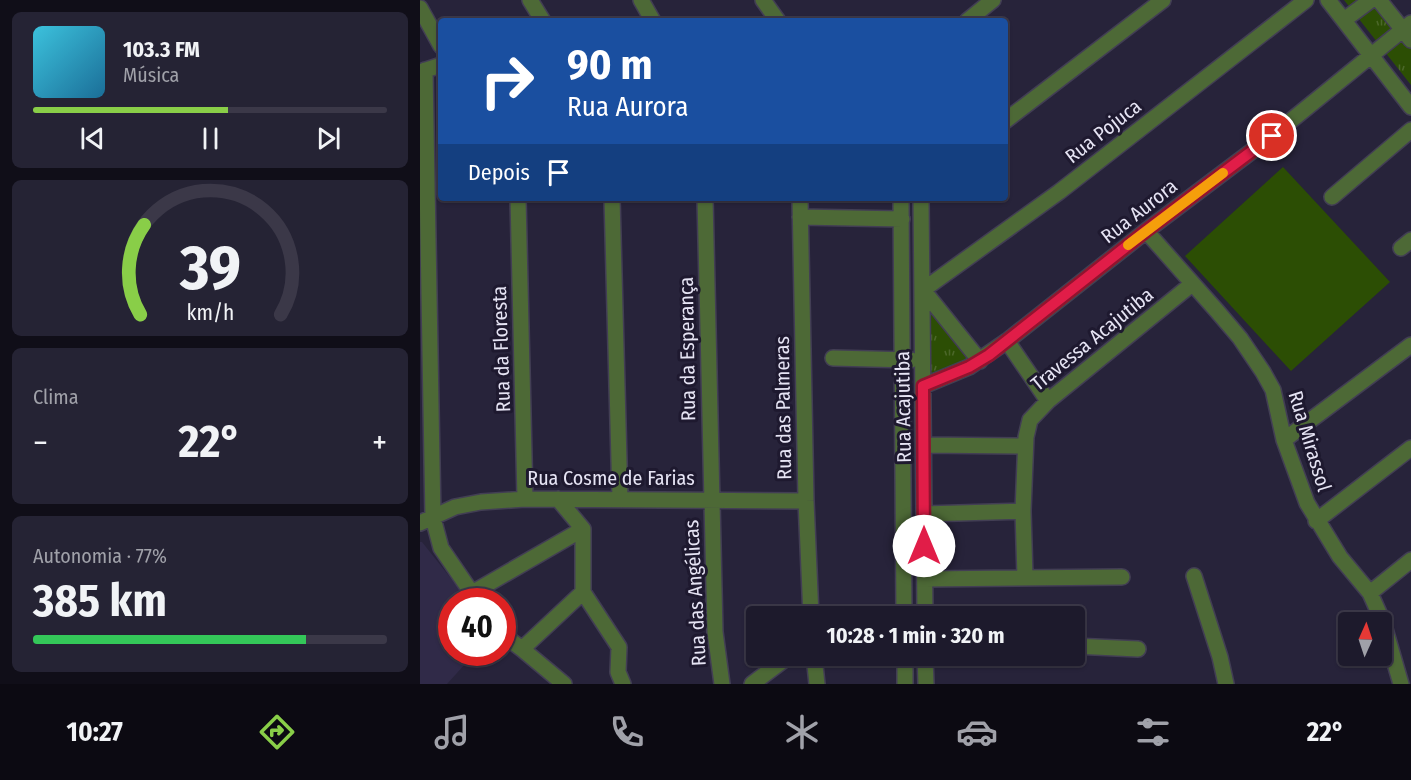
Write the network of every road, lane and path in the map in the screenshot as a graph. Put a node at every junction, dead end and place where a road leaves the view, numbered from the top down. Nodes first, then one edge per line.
1 (530, 0) edge
2 (641, 0) edge
3 (763, 0) edge
4 (993, 0) edge
5 (1163, 0) edge
6 (1306, 0) edge
7 (1328, 0) edge
8 (1371, 0) edge
9 (1379, 0) edge
10 (421, 12) edge
11 (541, 18) edge
12 (651, 18) edge
13 (776, 18) edge
14 (970, 18) edge
15 (1344, 20) junction
16 (1408, 31) edge
17 (438, 41) edge
18 (1372, 56) junction
19 (438, 66) edge
20 (422, 71) edge
21 (1411, 106) edge
22 (1008, 119) edge
23 (1411, 130) edge
24 (1332, 196) dead end
25 (518, 201) edge
26 (612, 201) edge
27 (705, 201) edge
28 (800, 201) edge
29 (901, 201) edge
30 (921, 201) edge
31 (800, 217) junction
32 (902, 219) junction
33 (1146, 231) junction
34 (1192, 284) junction
35 (923, 290) junction
36 (1007, 341) junction
37 (1411, 345) edge
38 (833, 358) dead end
39 (903, 359) junction
40 (923, 360) junction
41 (980, 361) junction
42 (923, 386) junction
43 (1048, 401) junction
44 (1284, 440) junction
45 (924, 445) junction
46 (1025, 446) junction
47 (1411, 448) edge
48 (525, 499) junction
49 (558, 499) junction
50 (620, 499) junction
51 (711, 500) junction
52 (806, 501) junction
53 (1023, 511) junction
54 (924, 514) junction
55 (426, 520) edge
56 (1316, 521) junction
57 (583, 529) junction
58 (903, 556) junction
59 (1411, 560) edge
60 (1122, 576) dead end
61 (1194, 576) dead end
62 (1025, 577) junction
63 (925, 581) junction
64 (469, 588) edge
65 (489, 588) edge
66 (583, 592) junction
67 (1370, 593) junction
68 (811, 606) edge
69 (904, 606) edge
70 (925, 606) edge
71 (516, 644) edge
72 (1085, 647) edge
73 (522, 649) junction
74 (1138, 649) dead end
75 (776, 666) edge
76 (815, 666) edge
77 (905, 666) edge
78 (925, 666) edge
79 (564, 684) edge
80 (623, 684) edge
81 (722, 684) edge
82 (752, 684) edge
83 (817, 684) edge
84 (905, 684) edge
85 (926, 684) edge
86 (1226, 684) edge
87 (1401, 684) edge

1 - 11 street
2 - 12 street
3 - 13 street
4 - 14 street
5 - 22 street
6 - 35 street, Rua Pojuca
7 - 15 street
8 - 15 street
9 - 16 street
10 - 17 street
15 - 18 street
16 - 18 street, Rua Aurora
18 - 21 street
18 - 33 street, Rua Aurora
19 - 20 street
20 - 55 street
23 - 24 street
25 - 48 street, Rua da Floresta
26 - 50 street
27 - 51 street, Rua da Esperança
28 - 31 street, Rua das Palmeras
29 - 32 street
30 - 35 street, Rua Acajutiba
31 - 32 street
31 - 52 street, Rua das Palmeras
32 - 39 street
33 - 34 street, Rua Mirassol
33 - 36 street, Rua Aurora
34 - 43 street, Travessa Acajutiba
34 - 44 street, Rua Mirassol
35 - 40 street, Rua Acajutiba
35 - 41 street
36 - 41 street, Rua Aurora
36 - 43 street
37 - 44 street
38 - 39 street
39 - 40 street
39 - 58 street
40 - 42 street, Rua Acajutiba
41 - 42 street, Rua Aurora
42 - 45 street, Rua Acajutiba
43 - 46 street, Travessa Acajutiba
44 - 56 street, Rua Mirassol
45 - 46 street
45 - 54 street, Rua Acajutiba
46 - 53 street, Travessa Acajutiba
47 - 56 street
48 - 49 street, Rua Cosme de Farias
48 - 55 street, Rua Cosme de Farias
49 - 50 street, Rua Cosme de Farias
49 - 57 street
50 - 51 street, Rua Cosme de Farias
51 - 52 street, Rua Cosme de Farias
51 - 81 street, Rua das Angélicas
52 - 68 street, Rua das Palmeras
53 - 54 street
53 - 62 street, Travessa Acajutiba
54 - 63 street, Rua Acajutiba
55 - 64 street
56 - 67 street, Rua Mirassol
57 - 65 street
57 - 66 street
58 - 63 street
58 - 69 street
59 - 67 street
60 - 62 street
61 - 86 street
62 - 63 street
63 - 70 street, Rua Acajutiba
66 - 73 street
66 - 80 street
67 - 87 street, Rua Mirassol
71 - 73 street
72 - 74 street
73 - 79 street
75 - 82 street
76 - 83 street
77 - 84 street
78 - 85 street

